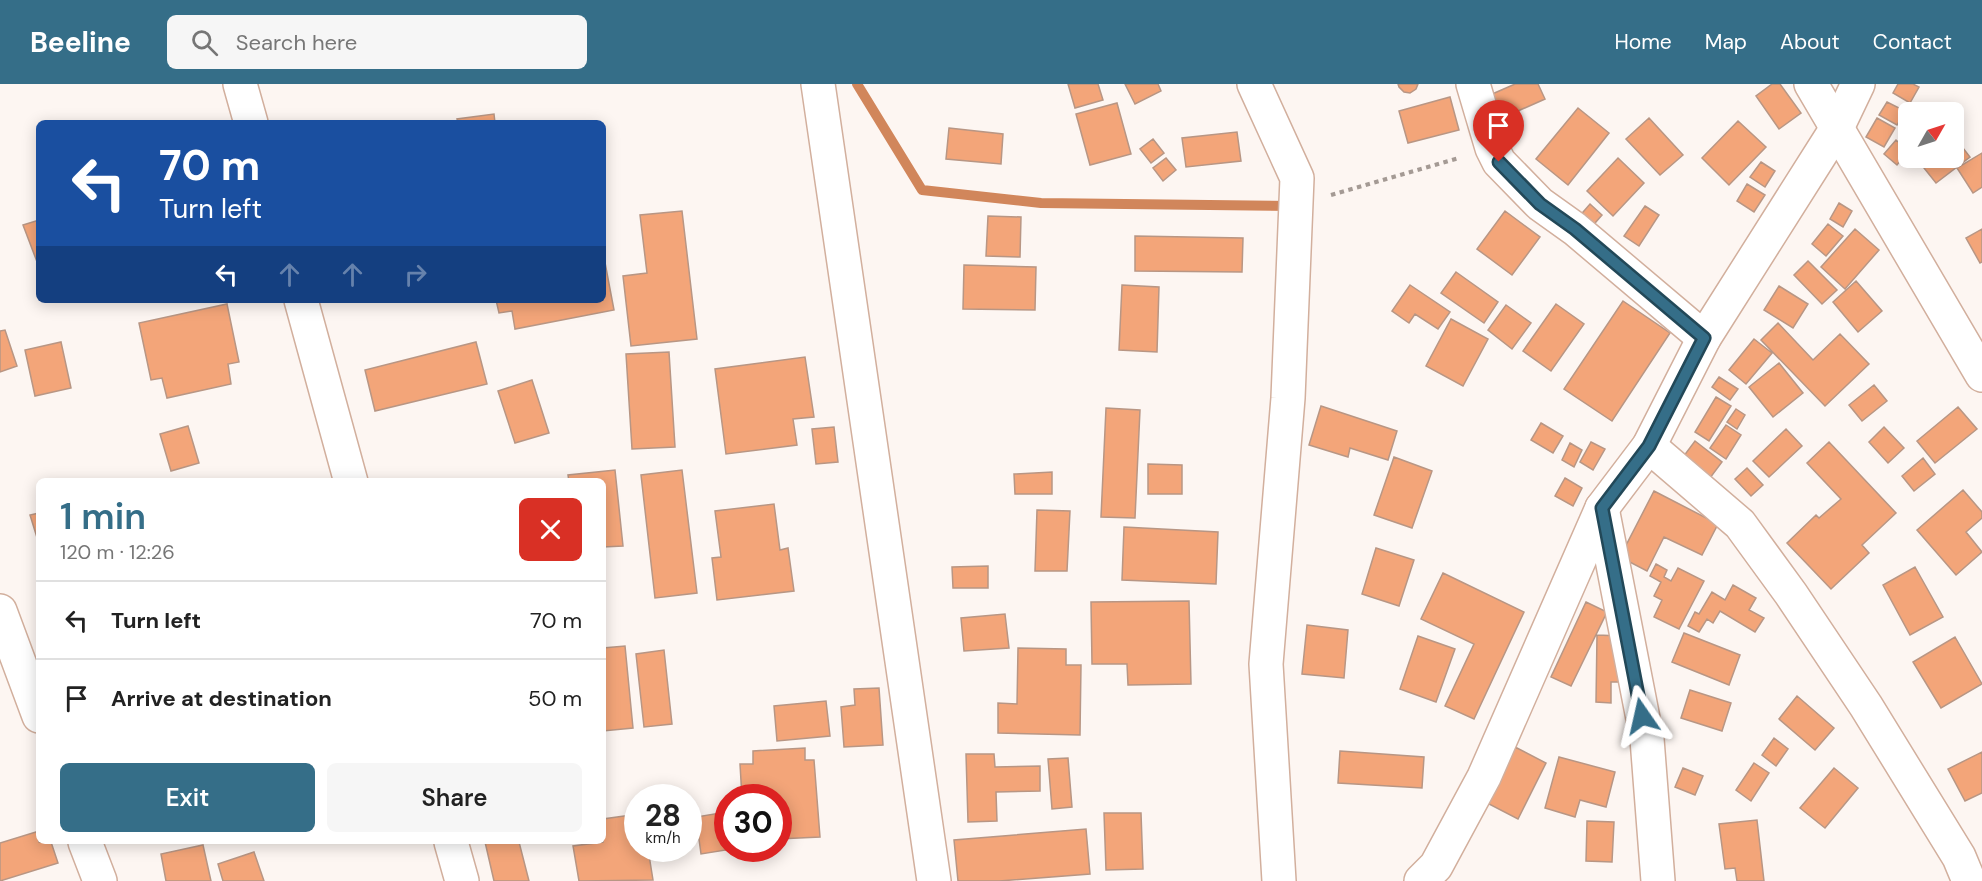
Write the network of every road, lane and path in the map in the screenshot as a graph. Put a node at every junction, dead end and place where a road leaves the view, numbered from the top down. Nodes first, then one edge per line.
1 (240, 84) edge
2 (818, 84) edge
3 (1254, 84) edge
4 (1473, 84) edge
5 (1811, 84) edge
6 (1858, 84) edge
7 (250, 120) edge
8 (1837, 128) junction
9 (1492, 148) junction
10 (1296, 206) junction
11 (302, 303) edge
12 (1704, 338) junction
13 (1982, 375) edge
14 (1649, 446) junction
15 (350, 478) edge
16 (1602, 508) junction
17 (0, 610) edge
18 (36, 708) edge
19 (86, 844) edge
20 (452, 844) edge
21 (100, 881) edge
22 (462, 881) edge
23 (934, 881) edge
24 (1279, 881) edge
25 (1421, 881) edge
26 (1658, 881) edge
27 (1969, 881) edge

1 - 7 street
2 - 23 street
3 - 10 street
4 - 9 street
5 - 8 street
6 - 8 street
8 - 12 street
8 - 13 street
9 - 10 path
9 - 12 street
10 - 24 street
11 - 15 street
12 - 14 street
14 - 16 street
14 - 27 street
16 - 25 street
16 - 26 street
17 - 18 street
19 - 21 street
20 - 22 street

